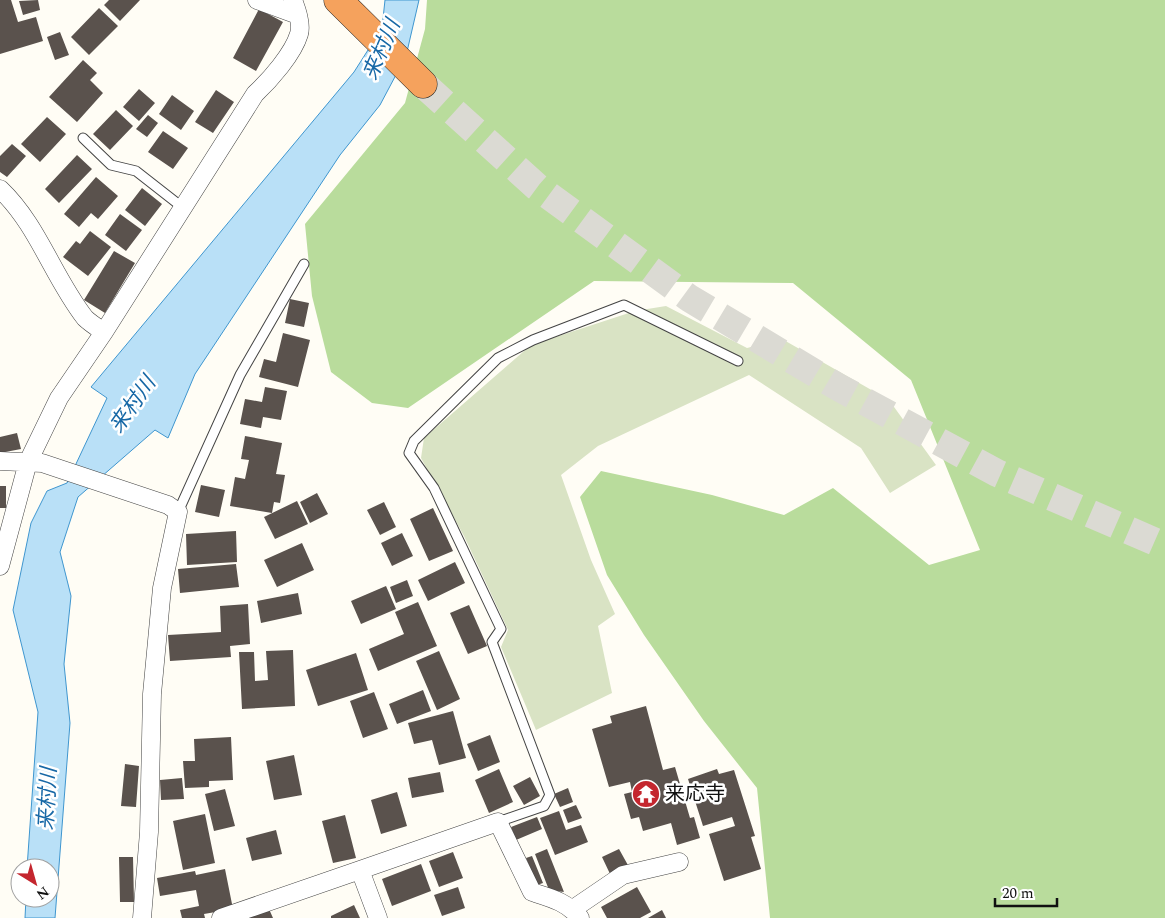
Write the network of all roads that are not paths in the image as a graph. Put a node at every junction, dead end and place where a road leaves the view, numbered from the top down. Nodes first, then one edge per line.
1 (257, 0) edge
2 (338, 0) edge
3 (296, 7) edge
4 (422, 84) tunnel mouth
5 (83, 138) dead end
6 (0, 189) edge
7 (182, 207) junction
8 (304, 264) dead end
9 (104, 332) junction
10 (738, 361) dead end
11 (0, 461) edge
12 (35, 463) junction
13 (173, 509) junction
14 (0, 566) edge
15 (498, 822) junction
16 (679, 862) dead end
17 (360, 870) junction
18 (576, 913) edge
19 (142, 918) edge
20 (221, 918) edge
21 (378, 918) edge

1 - 3 street
2 - 4 highway
3 - 7 street
5 - 7 lane
6 - 9 street
7 - 9 street
8 - 13 lane
9 - 12 street
10 - 15 lane
11 - 12 street
12 - 13 street
12 - 14 street
13 - 19 street
15 - 17 street
15 - 18 street
16 - 18 street
17 - 20 street
17 - 21 street

